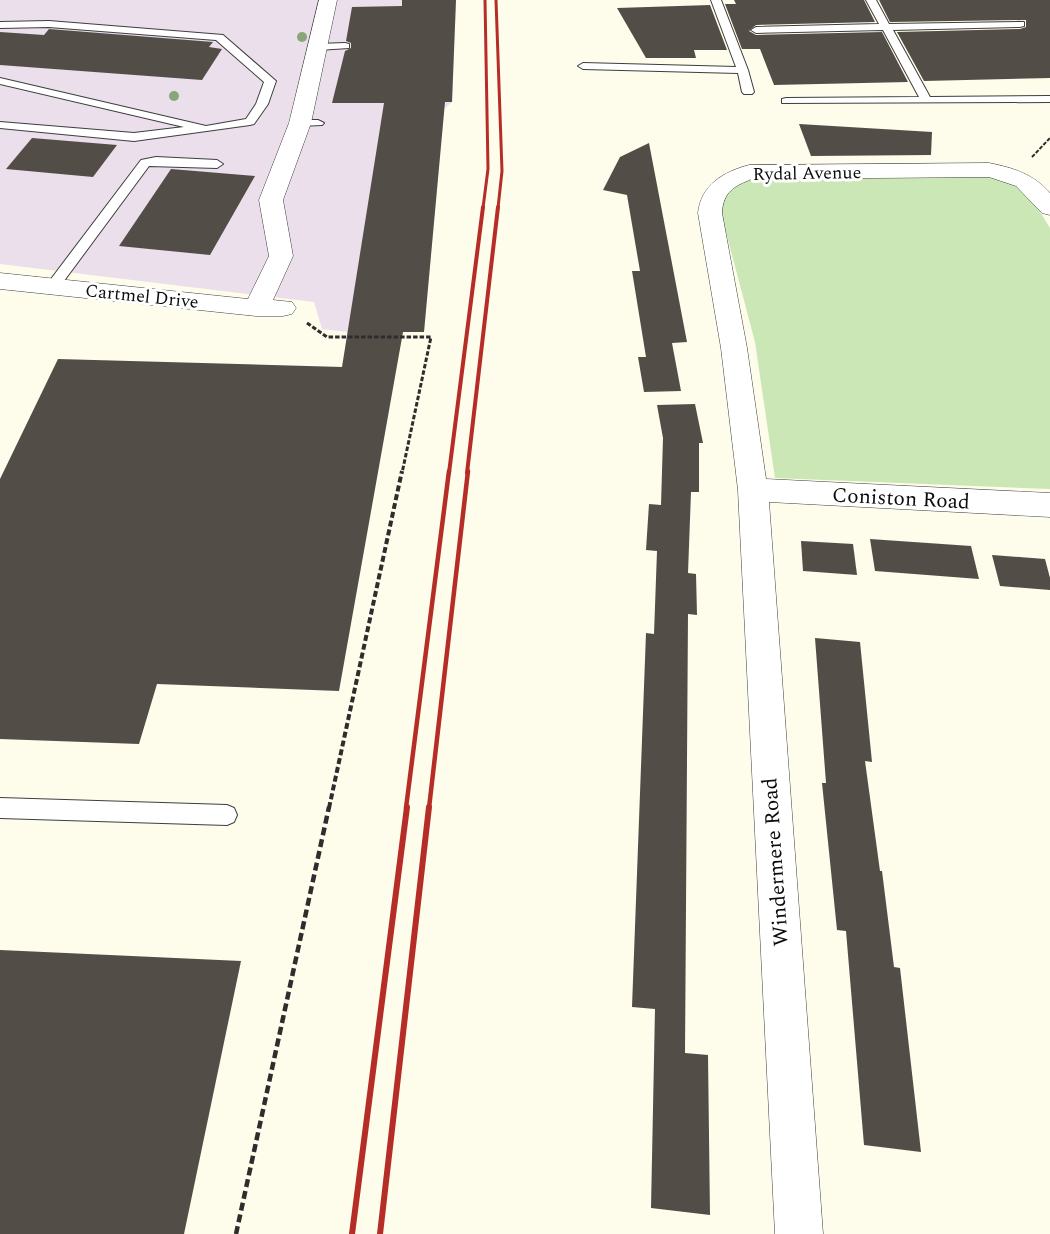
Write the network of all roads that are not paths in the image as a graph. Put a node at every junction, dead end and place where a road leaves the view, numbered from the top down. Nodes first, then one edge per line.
1 (328, 0) edge
2 (716, 0) edge
3 (871, 0) edge
4 (1020, 24) dead end
5 (0, 25) edge
6 (886, 29) junction
7 (756, 30) dead end
8 (345, 46) dead end
9 (318, 47) junction
10 (583, 66) dead end
11 (743, 70) junction
12 (0, 81) edge
13 (748, 92) dead end
14 (926, 99) junction
15 (1050, 99) edge
16 (786, 101) dead end
17 (0, 125) edge
18 (206, 129) junction
19 (217, 164) dead end
20 (1050, 208) edge
21 (0, 281) edge
22 (53, 286) junction
23 (256, 308) junction
24 (283, 308) road end
25 (753, 490) junction
26 (1050, 505) edge
27 (0, 808) edge
28 (227, 815) dead end
29 (799, 1234) edge

1 - 9 street
2 - 11 lane
3 - 6 lane
4 - 6 lane
5 - 18 lane
6 - 7 lane
6 - 14 lane
8 - 9 lane
9 - 23 street
10 - 11 lane
11 - 13 lane
12 - 18 lane
14 - 15 lane
14 - 16 lane
17 - 18 lane
19 - 22 lane
20 - 25 street, Rydal Avenue
21 - 22 street, Cartmel Drive
22 - 23 street, Cartmel Drive
23 - 24 street, Cartmel Drive
25 - 26 street, Coniston Road
25 - 29 street, Windermere Road
27 - 28 lane

